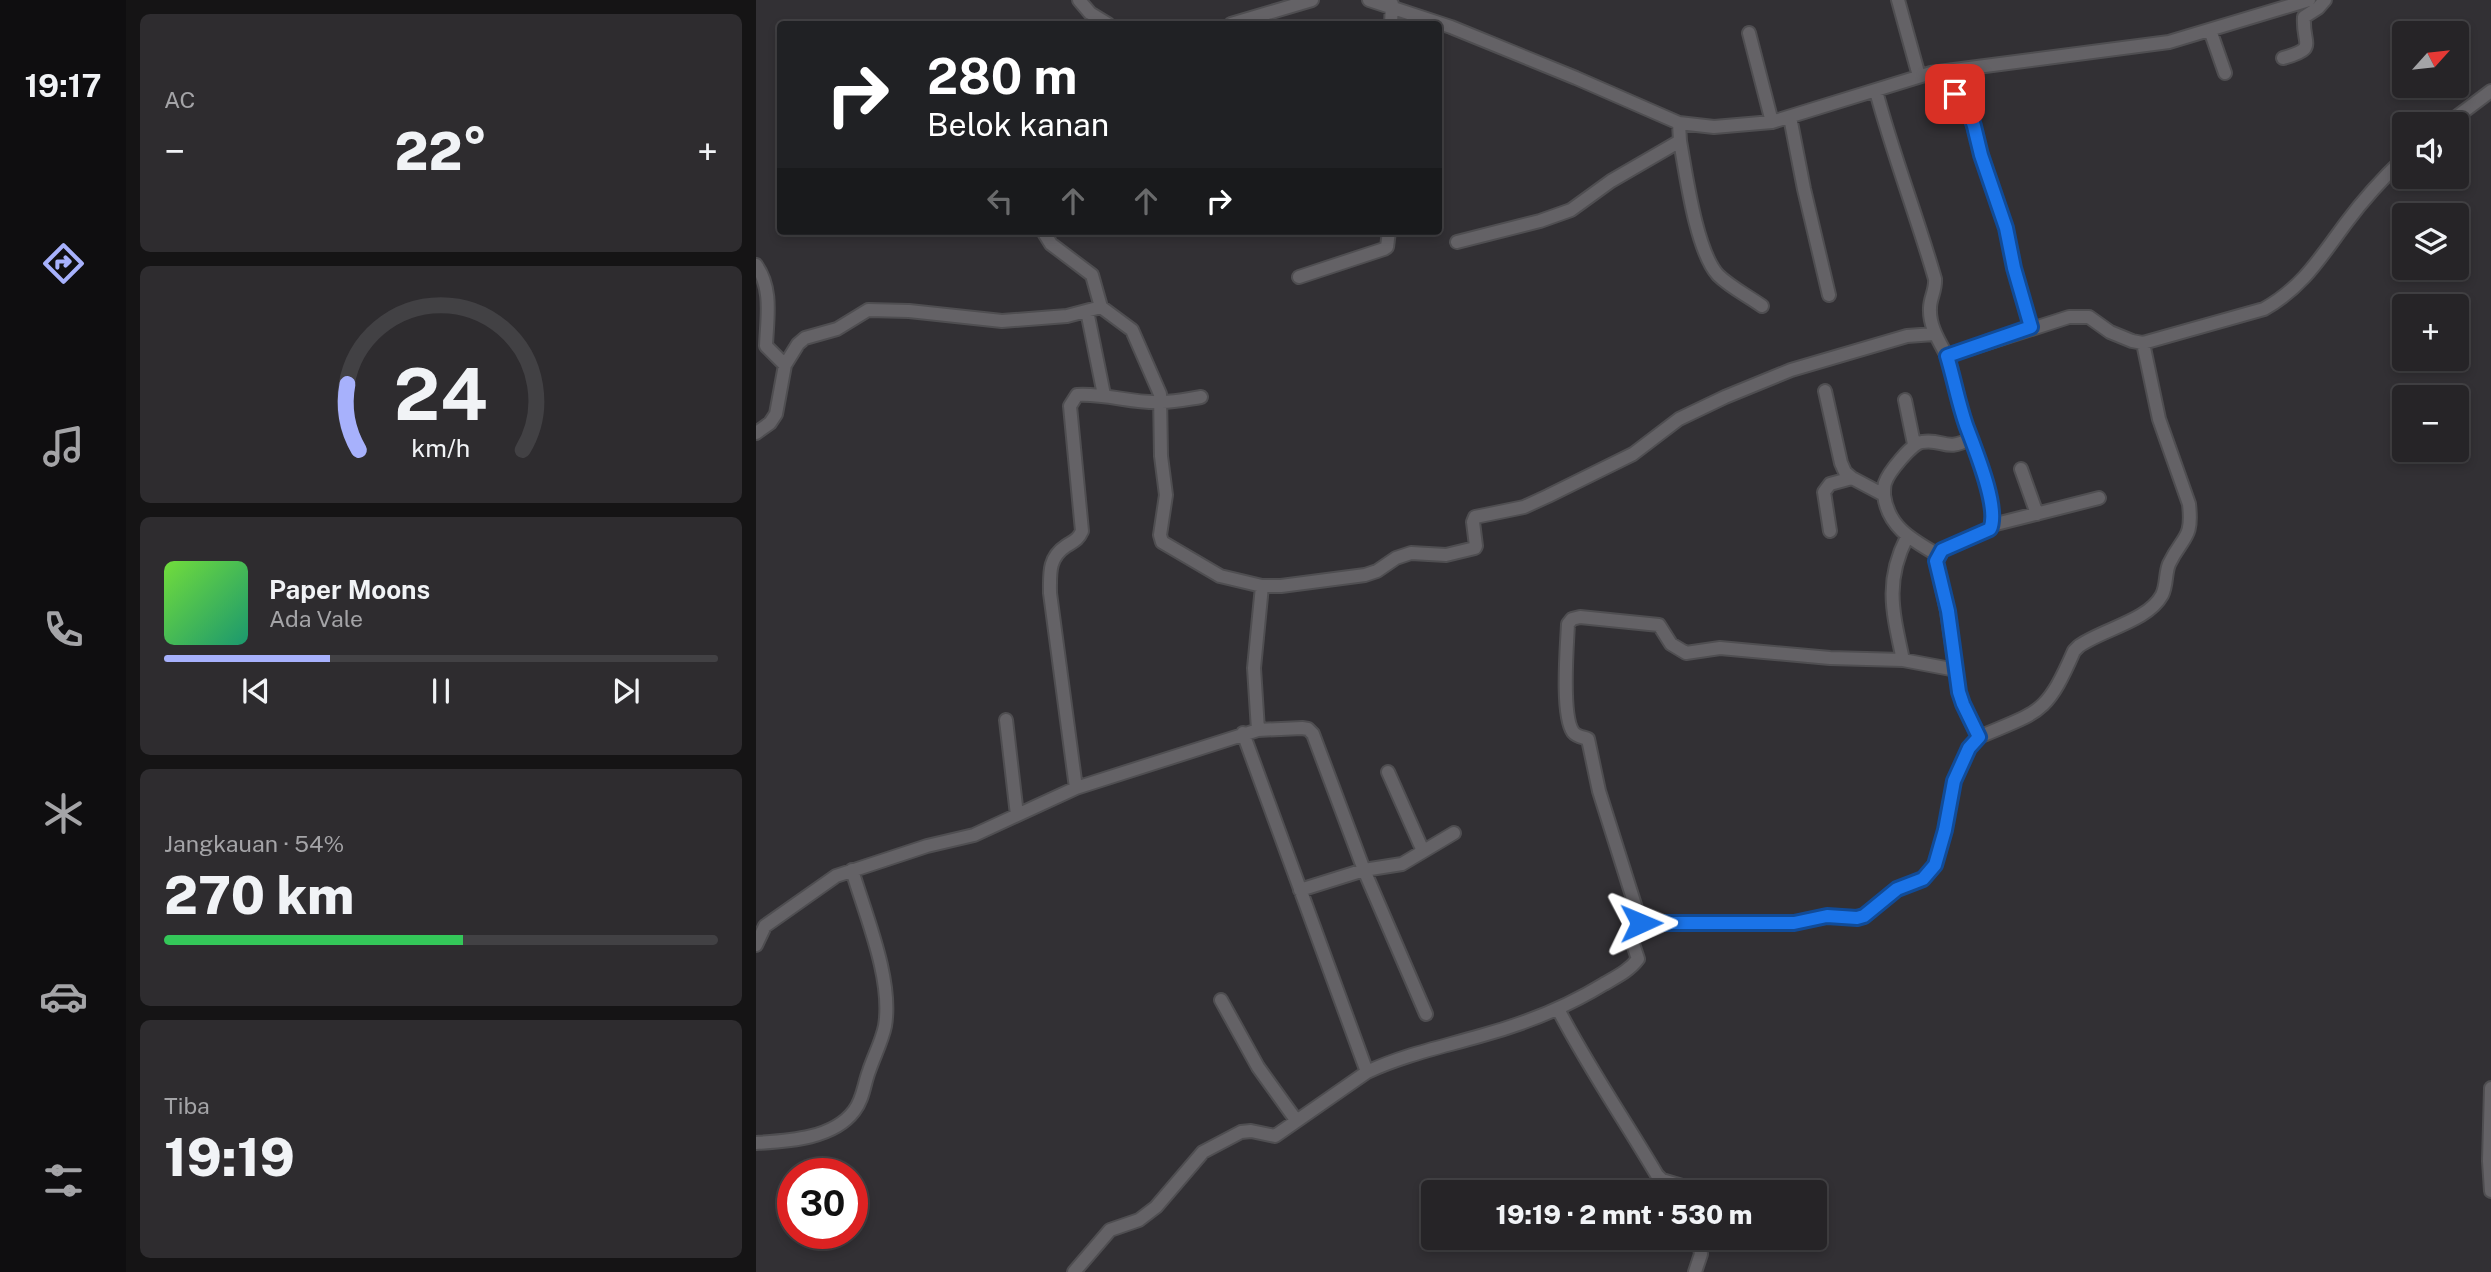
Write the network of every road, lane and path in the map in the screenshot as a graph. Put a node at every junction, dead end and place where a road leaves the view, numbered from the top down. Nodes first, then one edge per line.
1 (1079, 0) edge
2 (1312, 0) edge
3 (1369, 0) edge
4 (1898, 0) edge
5 (2309, 0) edge
6 (2325, 0) edge
7 (1392, 4) edge
8 (1103, 21) edge
9 (1241, 21) edge
10 (1436, 21) edge
11 (1442, 23) edge
12 (2210, 30) junction
13 (1749, 33) dead end
14 (2283, 58) dead end
15 (1938, 72) junction
16 (2225, 73) dead end
17 (1920, 76) junction
18 (1876, 91) junction
19 (2491, 91) edge
20 (2463, 112) edge
21 (1790, 117) junction
22 (1772, 122) junction
23 (1679, 123) junction
24 (1680, 141) junction
25 (2392, 172) edge
26 (1045, 235) edge
27 (1388, 235) edge
28 (1457, 242) dead end
29 (756, 265) edge
30 (1298, 277) dead end
31 (1829, 295) dead end
32 (1762, 306) dead end
33 (1101, 307) junction
34 (1087, 311) junction
35 (2031, 327) junction
36 (1934, 334) junction
37 (2143, 343) junction
38 (1947, 356) junction
39 (785, 365) junction
40 (1825, 391) dead end
41 (1104, 395) junction
42 (1201, 397) dead end
43 (1905, 400) dead end
44 (1160, 403) junction
45 (756, 433) edge
46 (1972, 438) junction
47 (1914, 444) junction
48 (2021, 469) dead end
49 (1852, 478) junction
50 (1884, 495) junction
51 (2099, 498) dead end
52 (2037, 514) junction
53 (1992, 525) junction
54 (1830, 531) dead end
55 (1907, 537) junction
56 (1938, 555) junction
57 (1262, 586) junction
58 (1903, 660) junction
59 (1956, 670) junction
60 (1006, 720) dead end
61 (1258, 730) junction
62 (1243, 733) junction
63 (1979, 737) junction
64 (1388, 772) dead end
65 (1076, 788) junction
66 (1017, 815) junction
67 (1454, 833) dead end
68 (1423, 852) junction
69 (852, 870) junction
70 (1364, 870) junction
71 (1300, 890) junction
72 (1641, 923) junction
73 (757, 936) edge
74 (1221, 1000) dead end
75 (1558, 1009) junction
76 (1426, 1014) dead end
77 (1367, 1072) junction
78 (2491, 1088) edge
79 (1296, 1120) junction
80 (756, 1143) edge
81 (1662, 1180) edge
82 (2491, 1191) edge
83 (1700, 1250) edge
84 (1073, 1272) edge
85 (1695, 1272) edge

1 - 8 street
2 - 9 street
3 - 7 street
4 - 17 street
5 - 12 street
6 - 14 street
7 - 10 street
11 - 23 street
12 - 15 street
12 - 16 street
13 - 22 street
15 - 17 street
15 - 35 street
17 - 18 street
18 - 21 street
18 - 36 street
19 - 20 street
21 - 22 street
21 - 31 street
22 - 23 street
23 - 24 street
24 - 28 street
24 - 32 street
25 - 37 street
26 - 33 street
27 - 30 street
29 - 39 street
33 - 34 street
33 - 44 street
34 - 39 street
34 - 41 street
35 - 37 street
35 - 38 street
36 - 38 street
36 - 57 street
37 - 63 street
38 - 46 street
39 - 45 street
40 - 49 street
41 - 44 street
41 - 65 street
42 - 44 street
43 - 47 street
44 - 57 street
46 - 47 street
46 - 53 street
47 - 50 street
48 - 52 street
49 - 50 street
49 - 54 street
50 - 55 street
51 - 52 street
52 - 53 street
53 - 56 street
55 - 56 street
55 - 58 street
56 - 59 street
57 - 61 street
58 - 59 street
58 - 72 street
59 - 63 street
60 - 66 street
61 - 62 street
61 - 70 street
62 - 65 street
62 - 71 street
63 - 72 street
64 - 68 street
65 - 66 street
66 - 69 street
67 - 68 street
68 - 70 street
69 - 73 street
69 - 80 street
70 - 71 street
70 - 76 street
71 - 77 street
72 - 75 street
74 - 79 street
75 - 77 street
75 - 81 street
77 - 79 street
78 - 82 street
79 - 84 street
83 - 85 street

